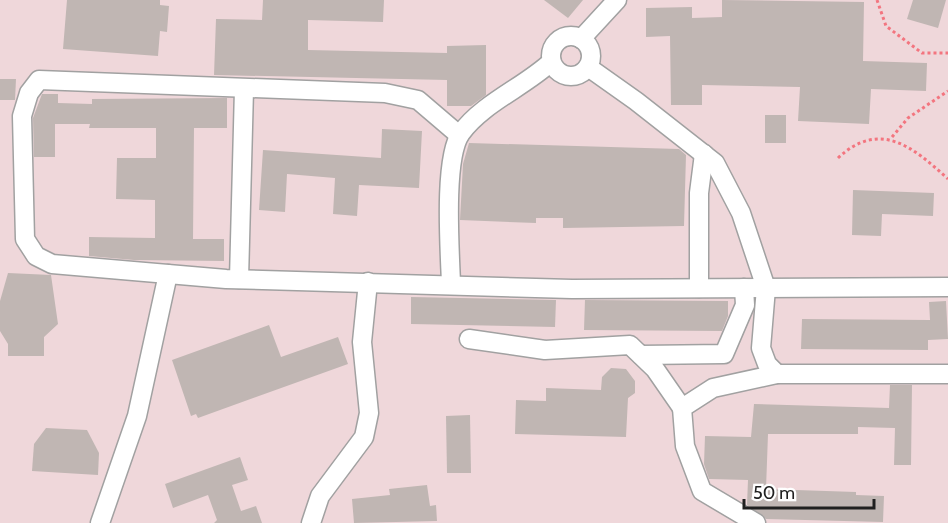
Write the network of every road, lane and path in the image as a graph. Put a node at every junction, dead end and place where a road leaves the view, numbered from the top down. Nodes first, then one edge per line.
1 (617, 0) edge
2 (877, 0) edge
3 (581, 39) junction
4 (948, 53) edge
5 (551, 62) junction
6 (588, 67) junction
7 (244, 89) junction
8 (948, 91) edge
9 (459, 135) junction
10 (892, 138) junction
11 (704, 154) junction
12 (838, 158) dead end
13 (948, 179) edge
14 (168, 274) junction
15 (239, 279) junction
16 (368, 282) junction
17 (451, 284) junction
18 (948, 287) edge
19 (699, 288) junction
20 (744, 288) junction
21 (765, 288) junction
22 (470, 339) dead end
23 (641, 355) junction
24 (777, 374) junction
25 (948, 374) edge
26 (682, 408) junction
27 (100, 523) edge
28 (311, 523) edge
29 (756, 523) edge

1 - 3 street
2 - 4 path
3 - 5 street
3 - 6 street
5 - 6 street
5 - 9 street
6 - 11 street
7 - 9 street
7 - 14 street
7 - 15 street
8 - 10 path
9 - 17 street
10 - 12 path
10 - 13 path
11 - 19 street
11 - 21 street
14 - 15 street
14 - 27 street
15 - 16 street
16 - 17 street
16 - 28 street
17 - 19 street
18 - 21 street
19 - 20 street
20 - 21 street
20 - 23 street
21 - 24 street
22 - 23 street
23 - 26 street
24 - 25 street
24 - 26 street
26 - 29 street

